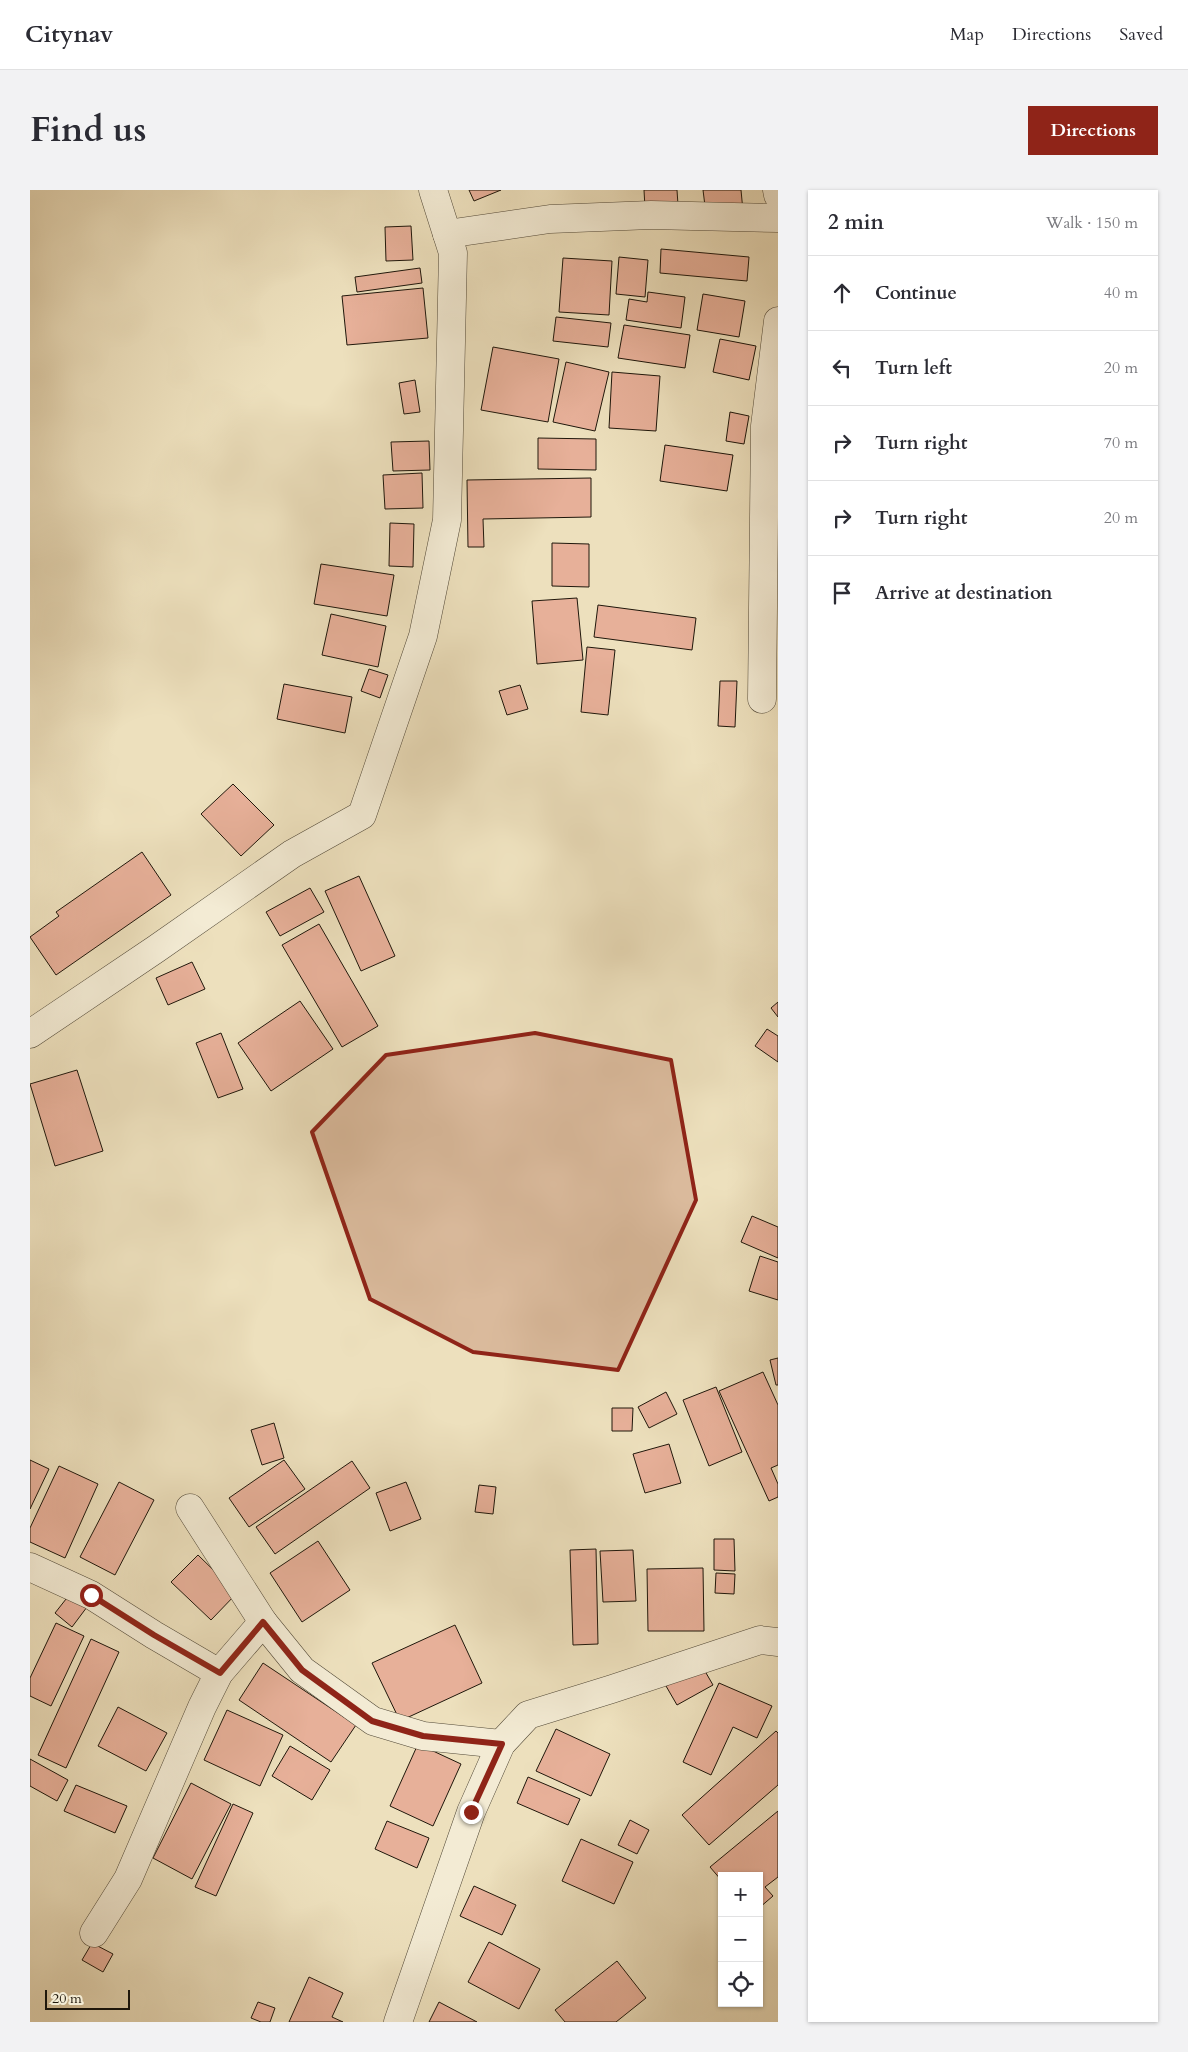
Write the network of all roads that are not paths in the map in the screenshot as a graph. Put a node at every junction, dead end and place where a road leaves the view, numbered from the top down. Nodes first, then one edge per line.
1 (433, 190) edge
2 (777, 190) edge
3 (778, 195) edge
4 (778, 218) edge
5 (447, 234) junction
6 (778, 321) edge
7 (762, 699) dead end
8 (30, 1034) edge
9 (190, 1508) dead end
10 (30, 1566) edge
11 (263, 1622) junction
12 (778, 1642) edge
13 (220, 1673) junction
14 (502, 1744) junction
15 (94, 1933) dead end
16 (398, 2022) edge

1 - 5 street
2 - 3 street
4 - 5 street
5 - 8 street
6 - 7 street
9 - 11 street
10 - 13 street
11 - 13 street
11 - 14 street
12 - 14 street
13 - 15 street
14 - 16 street

